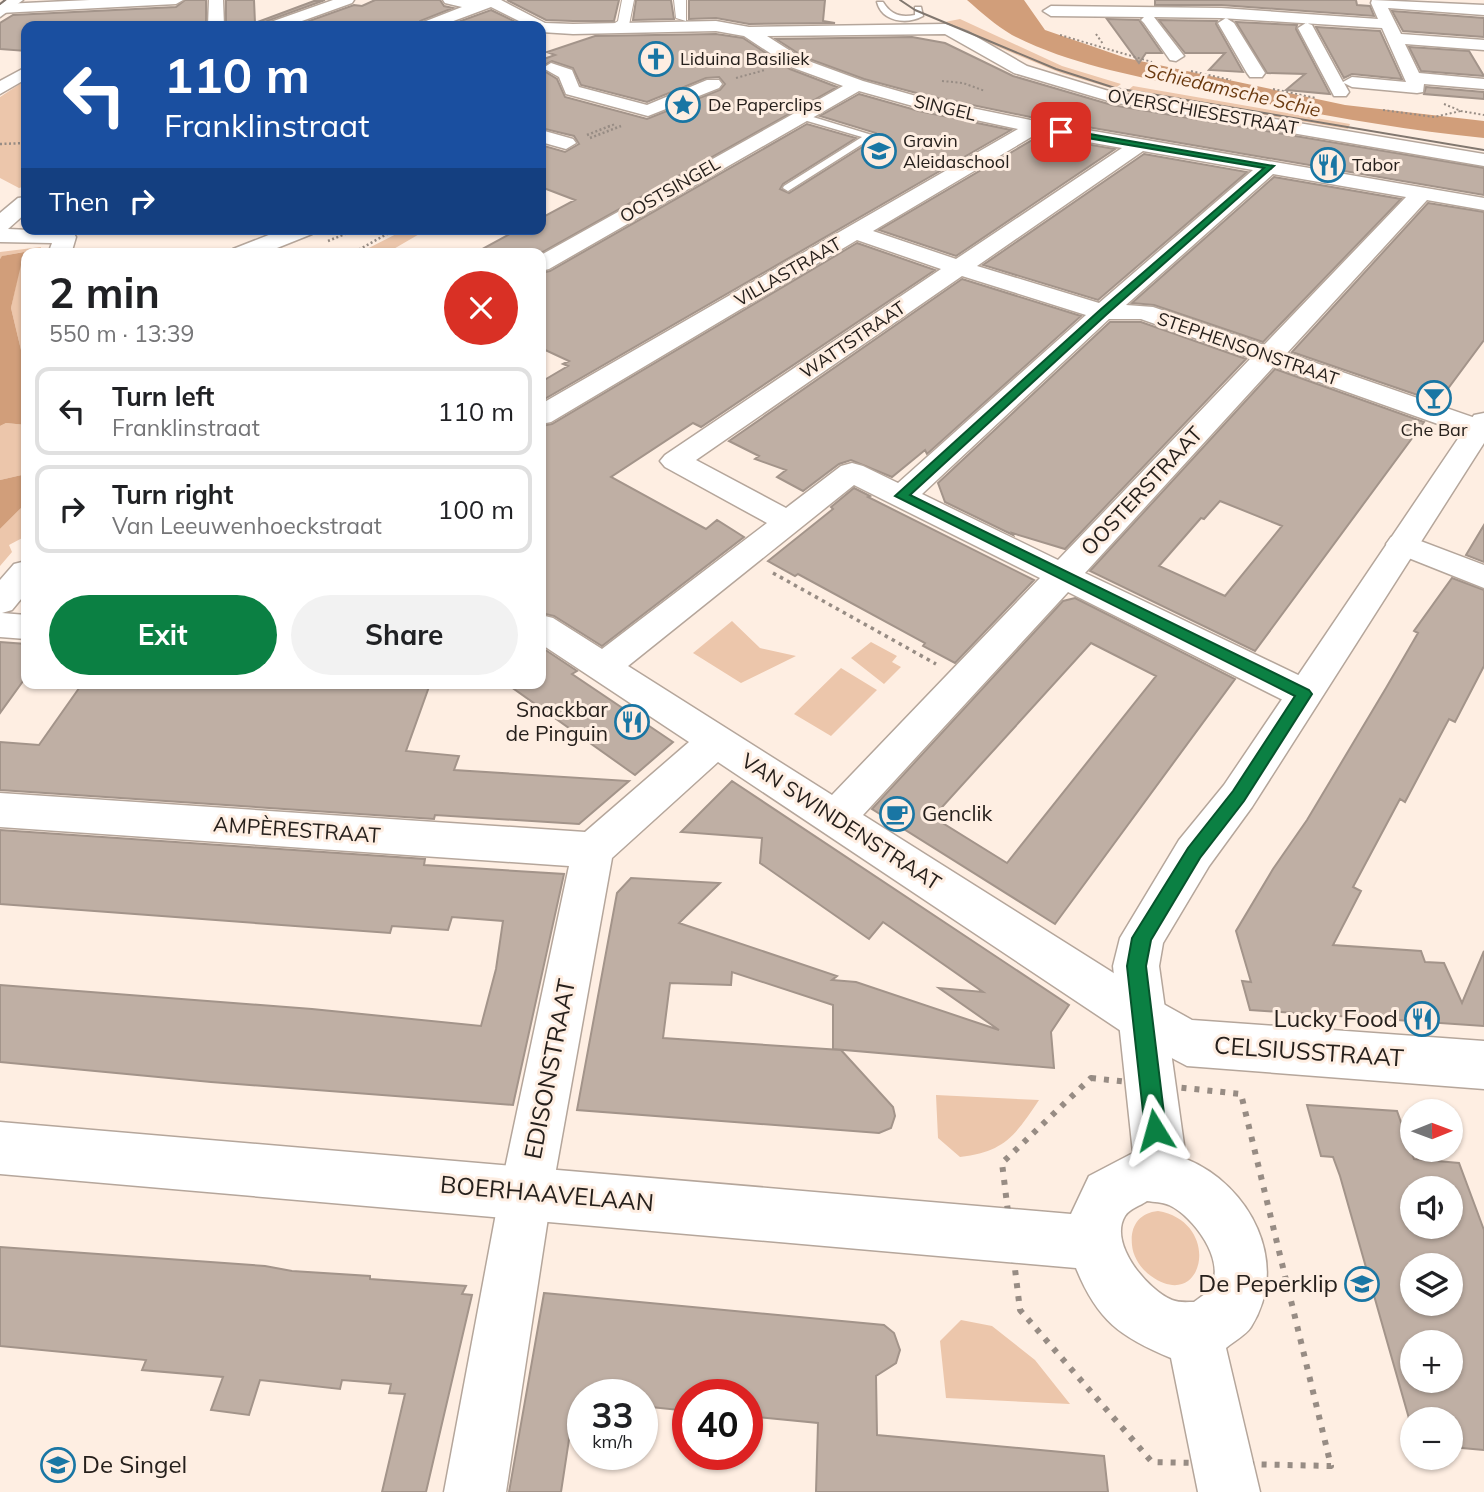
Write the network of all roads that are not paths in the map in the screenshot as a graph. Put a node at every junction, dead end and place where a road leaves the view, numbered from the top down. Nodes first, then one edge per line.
1 (176, 0) edge
2 (216, 0) edge
3 (347, 0) edge
4 (450, 0) edge
5 (628, 0) edge
6 (680, 0) edge
7 (903, 1) edge
8 (1378, 1) edge
9 (491, 2) edge
10 (880, 4) dead end
11 (7, 7) edge
12 (918, 9) joint
13 (1051, 10) dead end
14 (1484, 10) edge
15 (1145, 16) junction
16 (1223, 18) junction
17 (216, 21) edge
18 (288, 21) edge
19 (440, 21) edge
20 (528, 21) edge
21 (683, 22) junction
22 (1303, 23) junction
23 (611, 27) junction
24 (546, 28) edge
25 (546, 31) edge
26 (1390, 31) junction
27 (748, 32) junction
28 (1484, 45) edge
29 (603, 50) dead end
30 (1176, 56) dead end
31 (546, 70) edge
32 (1256, 74) dead end
33 (21, 75) edge
34 (1413, 78) junction
35 (713, 84) road end
36 (1484, 84) edge
37 (857, 85) junction
38 (0, 89) edge
39 (800, 116) junction
40 (1035, 127) junction
41 (546, 137) edge
42 (1370, 141) junction
43 (575, 142) road end
44 (1139, 145) junction
45 (1484, 160) edge
46 (1270, 166) junction
47 (1348, 180) junction
48 (788, 188) dead end
49 (1421, 194) junction
50 (1484, 204) edge
51 (855, 232) junction
52 (0, 235) edge
53 (78, 235) edge
54 (270, 235) edge
55 (62, 245) edge
56 (250, 248) edge
57 (546, 261) edge
58 (959, 268) junction
59 (1103, 312) junction
60 (1270, 356) junction
61 (546, 413) edge
62 (1482, 425) edge
63 (902, 496) junction
64 (789, 522) junction
65 (1402, 544) junction
66 (1063, 574) junction
67 (1484, 577) edge
68 (21, 578) edge
69 (0, 603) edge
70 (0, 625) edge
71 (21, 627) edge
72 (546, 629) edge
73 (604, 666) junction
74 (1304, 694) junction
75 (716, 741) junction
76 (0, 810) edge
77 (835, 818) junction
78 (593, 850) junction
79 (1141, 1017) junction
80 (1484, 1065) edge
81 (0, 1148) edge
82 (1162, 1177) junction
83 (526, 1192) junction
84 (1095, 1243) junction
85 (1194, 1331) junction
86 (475, 1492) edge
87 (1229, 1492) edge

1 - 11 street
2 - 17 street
3 - 18 street
4 - 9 street, SINGEL
5 - 23 street
6 - 21 street
7 - 12 street
8 - 14 street
8 - 26 street
9 - 19 street
9 - 20 street, SINGEL
10 - 12 lane
13 - 15 street
15 - 16 street
15 - 30 street
16 - 22 street
16 - 32 street
21 - 23 street, SINGEL
21 - 27 street, SINGEL
22 - 26 street
22 - 34 street
23 - 24 street, SINGEL
23 - 29 street
25 - 31 street, SINGEL
26 - 28 street
26 - 34 street
27 - 37 street, SINGEL
27 - 42 street, OVERSCHIESESTRAAT
31 - 35 street
33 - 38 street
34 - 36 street
37 - 39 street, OOSTSINGEL
37 - 40 street, SINGEL
39 - 48 lane
39 - 57 street, OOSTSINGEL
40 - 44 street, SINGEL
40 - 51 street, VILLASTRAAT
41 - 43 street
42 - 45 street, OVERSCHIESESTRAAT
42 - 47 street
44 - 46 street, SINGEL
44 - 58 street, WATTSTRAAT
46 - 47 street, SINGEL
46 - 59 street
47 - 49 street, SINGEL
49 - 50 street, SINGEL
49 - 60 street, OOSTERSTRAAT
51 - 58 street, STEPHENSONSTRAAT
51 - 61 street, VILLASTRAAT
52 - 55 street
53 - 55 street
54 - 56 street
58 - 59 street, STEPHENSONSTRAAT
58 - 64 street, WATTSTRAAT
59 - 60 street, STEPHENSONSTRAAT
59 - 63 street
60 - 62 street, STEPHENSONSTRAAT
60 - 66 street, OOSTERSTRAAT
62 - 65 street
63 - 64 street
63 - 66 street
64 - 73 street
65 - 67 street
65 - 74 street
66 - 74 street
66 - 77 street, OOSTERSTRAAT
68 - 69 street
70 - 71 street
72 - 73 street, VAN SWINDENSTRAAT
73 - 75 street, VAN SWINDENSTRAAT
74 - 79 street
75 - 77 street, VAN SWINDENSTRAAT
75 - 78 street
76 - 78 street, AMPÈRESTRAAT
77 - 79 street, VAN SWINDENSTRAAT
78 - 83 street, EDISONSTRAAT
79 - 80 street, CELSIUSSTRAAT
79 - 82 street
81 - 83 street, BOERHAAVELAAN
82 - 84 street
82 - 85 street
83 - 84 street, BOERHAAVELAAN
83 - 86 street, EDISONSTRAAT
84 - 85 street
85 - 87 street

